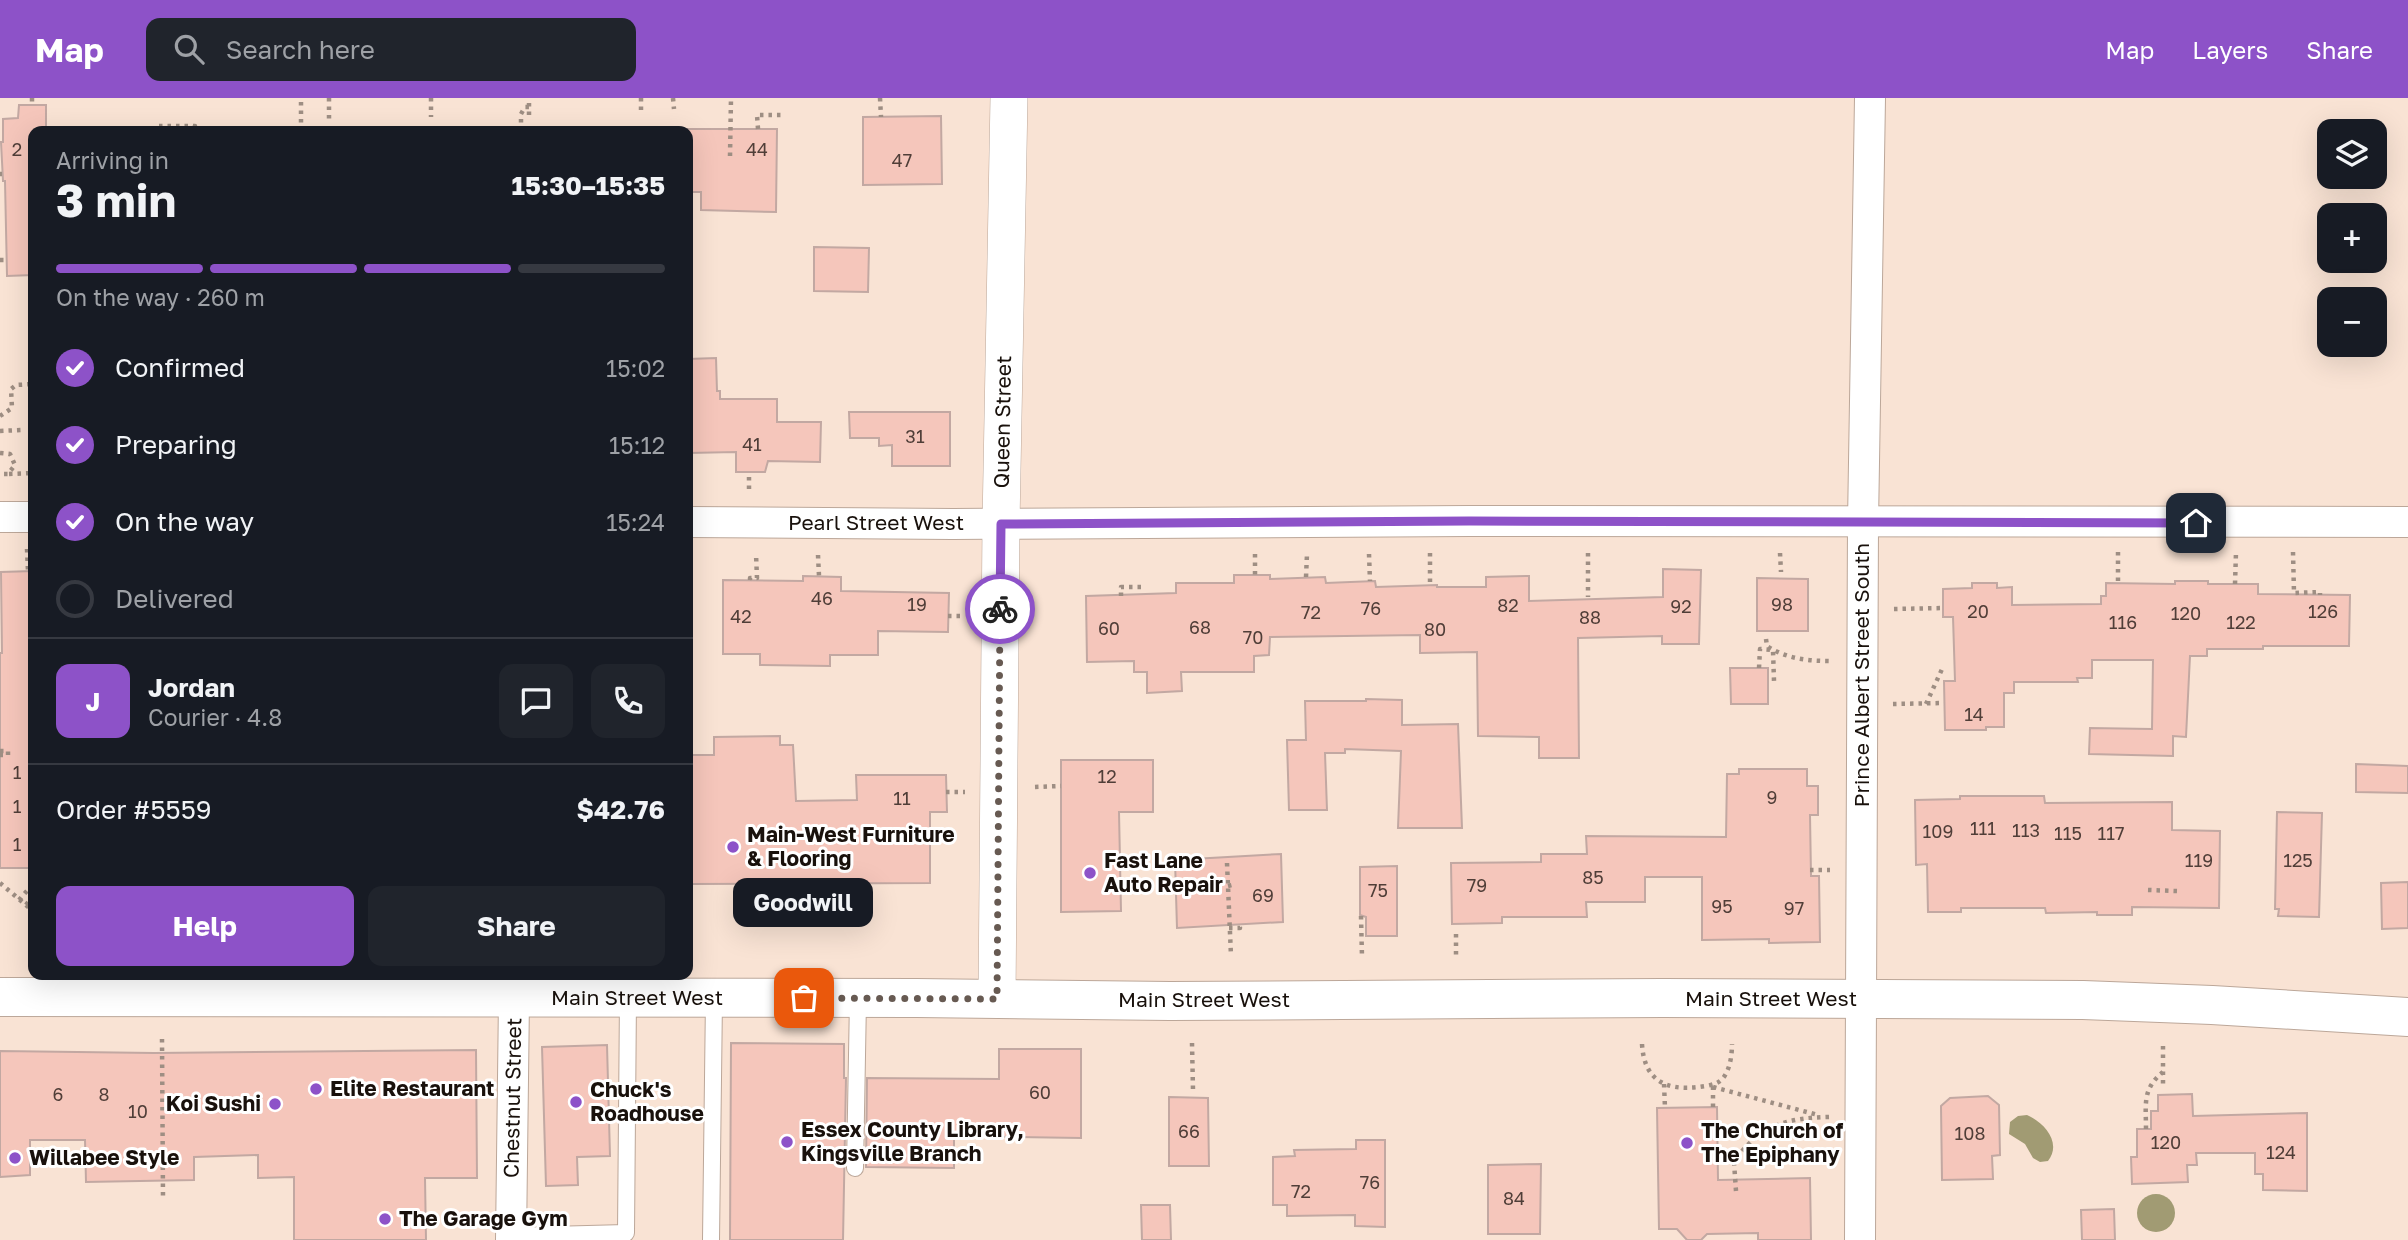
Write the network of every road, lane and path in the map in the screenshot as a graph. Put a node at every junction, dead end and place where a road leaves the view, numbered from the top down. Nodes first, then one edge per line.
1 (32, 98) edge
2 (301, 98) edge
3 (328, 98) edge
4 (431, 98) edge
5 (529, 98) edge
6 (641, 98) edge
7 (673, 98) edge
8 (731, 98) edge
9 (880, 98) edge
10 (1009, 98) edge
11 (1870, 98) edge
12 (32, 105) dead end
13 (529, 107) junction
14 (674, 109) dead end
15 (641, 111) dead end
16 (529, 115) dead end
17 (784, 115) dead end
18 (431, 117) dead end
19 (881, 117) dead end
20 (329, 123) dead end
21 (159, 125) dead end
22 (195, 126) edge
23 (300, 126) edge
24 (521, 126) edge
25 (758, 129) dead end
26 (730, 156) dead end
27 (28, 384) edge
28 (0, 416) edge
29 (22, 430) dead end
30 (0, 431) edge
31 (1, 451) edge
32 (749, 472) dead end
33 (28, 473) edge
34 (0, 474) edge
35 (8, 474) junction
36 (749, 489) dead end
37 (0, 517) edge
38 (28, 517) edge
39 (693, 522) edge
40 (2408, 522) edge
41 (1863, 523) junction
42 (1001, 524) junction
43 (27, 549) dead end
44 (2118, 551) dead end
45 (2236, 551) dead end
46 (2293, 551) dead end
47 (1430, 553) dead end
48 (1588, 553) dead end
49 (756, 554) dead end
50 (1255, 554) dead end
51 (1307, 554) dead end
52 (1369, 554) dead end
53 (1780, 554) dead end
54 (818, 555) dead end
55 (28, 571) dead end
56 (1781, 572) dead end
57 (1255, 575) dead end
58 (818, 576) dead end
59 (1307, 577) dead end
60 (750, 580) dead end
61 (1370, 581) dead end
62 (1430, 583) dead end
63 (2118, 583) dead end
64 (2235, 584) dead end
65 (1146, 587) dead end
66 (2320, 595) dead end
67 (1121, 596) dead end
68 (1588, 597) dead end
69 (1943, 608) dead end
70 (1893, 609) dead end
71 (948, 616) dead end
72 (971, 617) dead end
73 (1766, 639) dead end
74 (1773, 650) junction
75 (1831, 661) dead end
76 (1943, 667) dead end
77 (1759, 668) dead end
78 (1774, 681) dead end
79 (1944, 703) dead end
80 (1892, 704) dead end
81 (1926, 704) junction
82 (1061, 786) dead end
83 (1035, 787) dead end
84 (946, 792) dead end
85 (969, 792) dead end
86 (1227, 863) dead end
87 (1811, 870) dead end
88 (1831, 870) dead end
89 (0, 883) edge
90 (1237, 884) dead end
91 (1228, 886) junction
92 (28, 890) edge
93 (2148, 890) dead end
94 (2177, 891) dead end
95 (19, 900) junction
96 (28, 902) edge
97 (26, 905) joint
98 (1362, 916) dead end
99 (1239, 923) dead end
100 (1230, 928) junction
101 (1456, 934) dead end
102 (1231, 956) dead end
103 (1362, 957) dead end
104 (1456, 958) dead end
105 (0, 997) edge
106 (628, 997) junction
107 (514, 998) junction
108 (714, 998) junction
109 (858, 999) junction
110 (997, 999) junction
111 (1861, 999) junction
112 (2408, 1017) edge
113 (162, 1039) dead end
114 (1192, 1043) dead end
115 (1642, 1044) dead end
116 (1732, 1044) dead end
117 (2163, 1046) dead end
118 (2164, 1072) junction
119 (1664, 1084) junction
120 (2163, 1085) dead end
121 (1713, 1086) junction
122 (1193, 1090) dead end
123 (1713, 1107) dead end
124 (1665, 1108) dead end
125 (2146, 1129) dead end
126 (855, 1167) dead end
127 (1736, 1191) dead end
128 (163, 1198) dead end
129 (511, 1238) edge
130 (711, 1240) edge
131 (1860, 1240) edge

1 - 12 path
2 - 23 path
3 - 20 path
4 - 18 path
5 - 13 path
6 - 15 path
7 - 14 path
8 - 26 path
9 - 19 path
10 - 42 street, Queen Street
11 - 41 street, Prince Albert Street South
13 - 16 path
13 - 24 path
17 - 25 path
21 - 22 path
27 - 28 path
29 - 30 path
31 - 35 path
32 - 36 path
33 - 35 path
34 - 35 path
37 - 38 street
39 - 42 street, Pearl Street West
40 - 41 street, Pearl Street West
41 - 42 street, Pearl Street West
41 - 111 street, Prince Albert Street South
42 - 110 street, Queen Street
43 - 55 path
44 - 63 path
45 - 64 path
46 - 66 path
47 - 62 path
48 - 68 path
49 - 60 path
50 - 57 path
51 - 59 path
52 - 61 path
53 - 56 path
54 - 58 path
65 - 67 path
69 - 70 path
71 - 72 path
73 - 74 path
74 - 75 path
74 - 77 path
74 - 78 path
76 - 81 path
79 - 81 path
80 - 81 path
82 - 83 path
84 - 85 path
86 - 91 path
87 - 88 path
89 - 95 path
90 - 91 path
91 - 100 path
92 - 95 path
93 - 94 path
95 - 97 path
96 - 97 path
98 - 103 path
99 - 100 path
100 - 102 path
101 - 104 path
105 - 107 main road, Main Street West
106 - 107 main road, Main Street West
106 - 108 main road, Main Street West
106 - 129 lane
107 - 129 street, Chestnut Street
108 - 109 main road, Main Street West
108 - 130 lane
109 - 110 main road, Main Street West
109 - 126 lane
110 - 111 main road, Main Street West
111 - 112 main road, Main Street West
111 - 131 street, Prince Albert Street South
113 - 128 path
114 - 122 path
115 - 119 path
116 - 121 path
117 - 118 path
118 - 120 path
118 - 125 path
119 - 121 path
119 - 124 path
121 - 123 path
121 - 127 path

